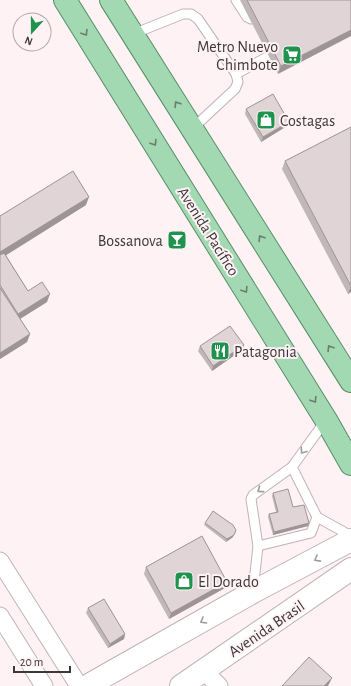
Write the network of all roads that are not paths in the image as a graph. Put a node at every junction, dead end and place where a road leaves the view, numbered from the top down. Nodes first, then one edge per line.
1 (65, 0) edge
2 (111, 0) edge
3 (236, 0) edge
4 (268, 12) edge
5 (133, 34) junction
6 (288, 45) edge
7 (236, 74) junction
8 (192, 129) junction
9 (351, 381) edge
10 (326, 420) junction
11 (351, 464) edge
12 (292, 467) junction
13 (317, 517) junction
14 (351, 536) edge
15 (351, 540) edge
16 (258, 546) junction
17 (0, 561) edge
18 (351, 570) edge
19 (253, 592) junction
20 (0, 616) edge
21 (204, 670) junction
22 (44, 686) edge
23 (79, 686) edge
24 (87, 686) edge
25 (181, 686) edge
26 (219, 686) edge

1 -> 10 main road, Avenida Pacífico
2 - 5 main road
3 - 4 lane
5 - 7 lane
8 -> 5 main road
6 - 7 lane
7 - 8 lane
9 -> 8 main road
10 - 11 main road, Avenida Pacífico
10 -> 12 lane
12 - 13 lane
12 -> 16 lane
13 - 14 lane
13 - 16 lane
15 -> 19 main road
16 - 19 lane
17 - 23 street
18 - 21 main road, Avenida Brasil
19 -> 24 main road
20 - 22 street
21 - 25 main road, Avenida Brasil
21 - 26 street

